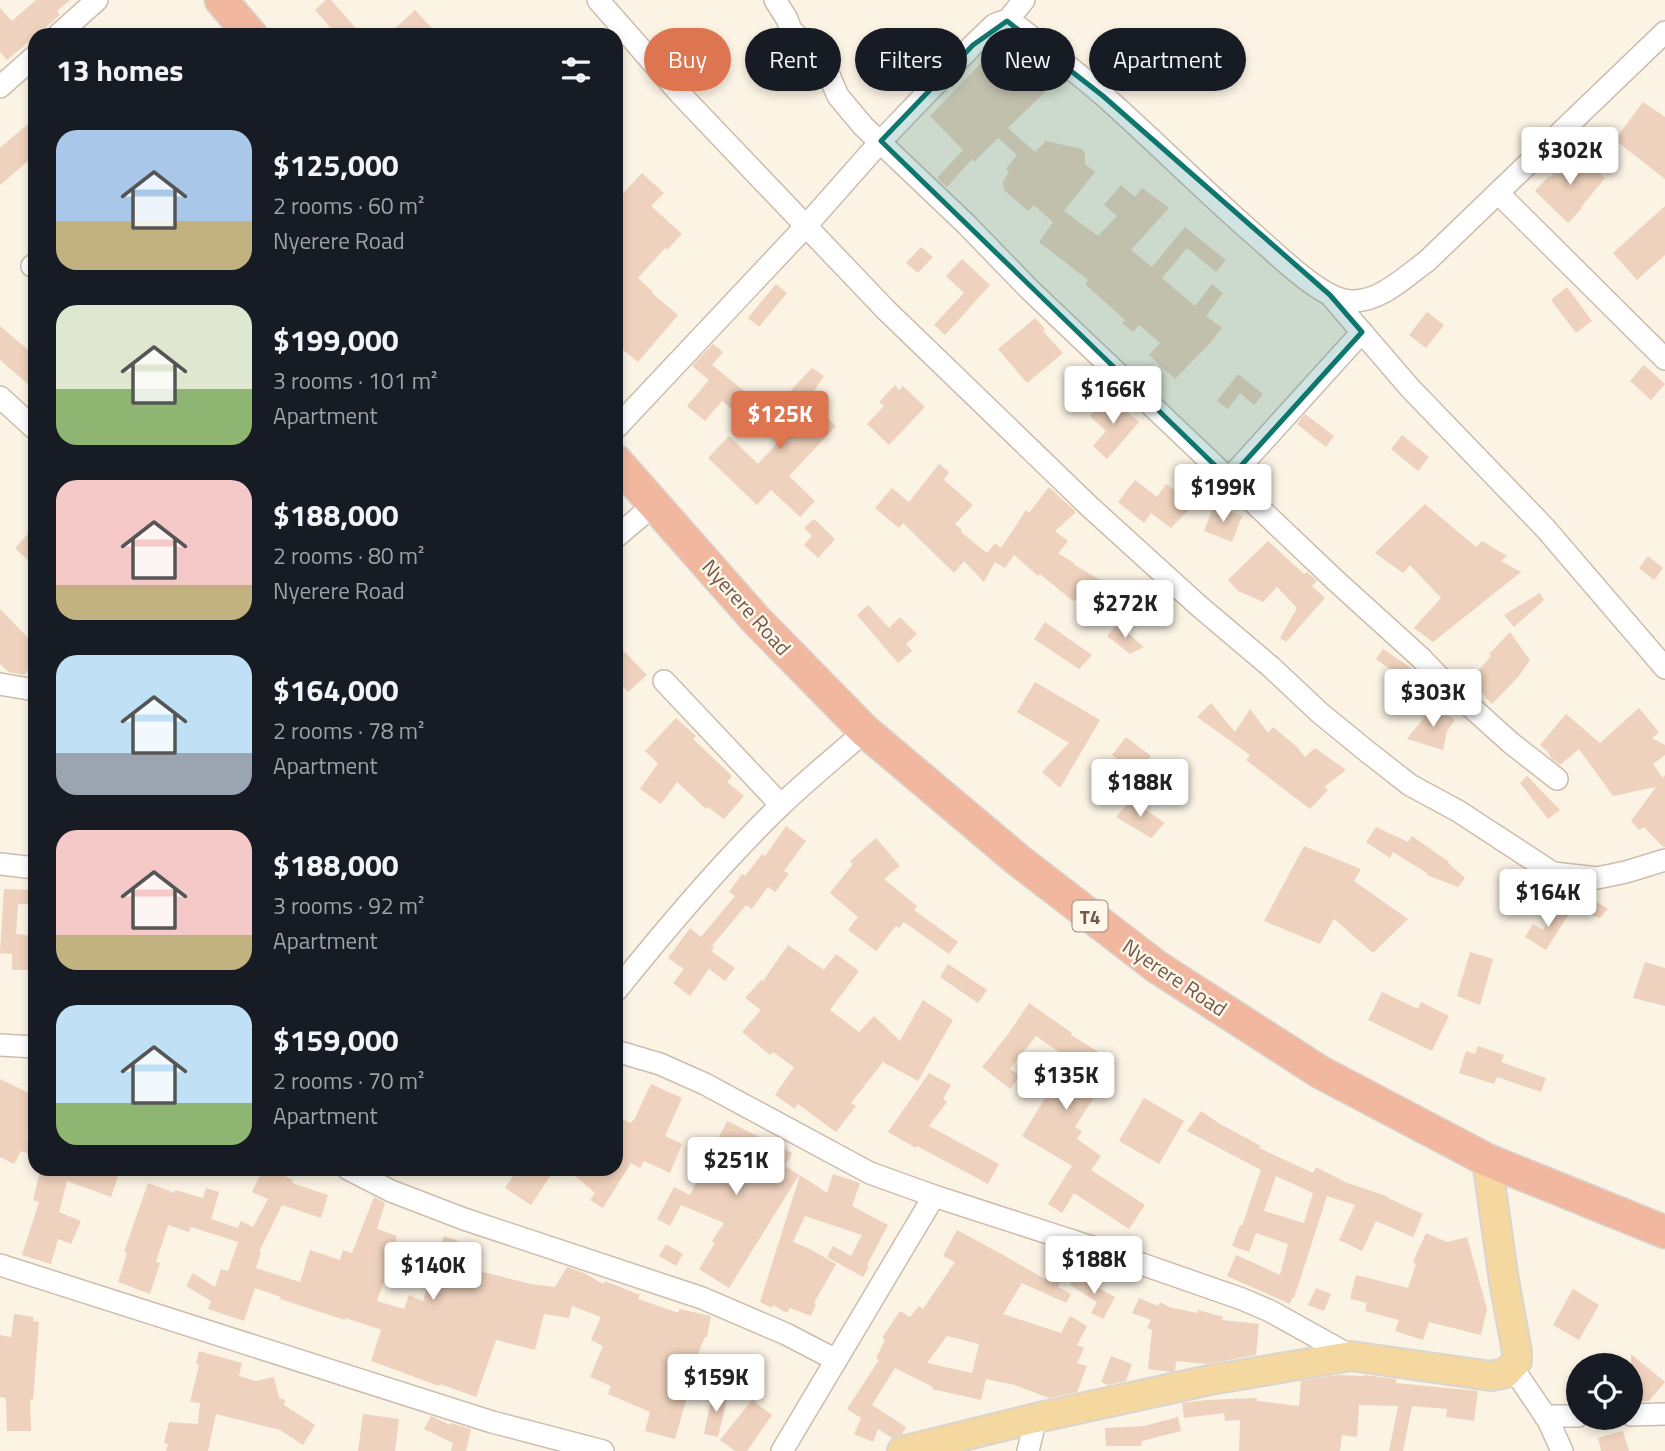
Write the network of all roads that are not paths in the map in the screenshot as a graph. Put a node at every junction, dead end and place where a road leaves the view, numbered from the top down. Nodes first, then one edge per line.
1 (97, 0) edge
2 (221, 0) edge
3 (598, 0) edge
4 (775, 0) edge
5 (1024, 0) edge
6 (1007, 21) junction
7 (66, 28) edge
8 (245, 28) edge
9 (623, 28) edge
10 (623, 29) edge
11 (1661, 43) edge
12 (28, 61) edge
13 (0, 87) edge
14 (881, 141) junction
15 (1498, 193) junction
16 (805, 227) junction
17 (1330, 295) junction
18 (1362, 332) junction
19 (1665, 359) edge
20 (0, 397) edge
21 (623, 421) edge
22 (28, 423) edge
23 (623, 469) edge
24 (1229, 479) junction
25 (655, 504) junction
26 (623, 531) edge
27 (1665, 668) edge
28 (664, 681) dead end
29 (0, 684) edge
30 (28, 689) edge
31 (865, 731) junction
32 (1557, 779) dead end
33 (781, 805) junction
34 (1665, 860) edge
35 (0, 864) edge
36 (28, 867) edge
37 (623, 981) edge
38 (0, 1045) edge
39 (28, 1047) edge
40 (623, 1053) edge
41 (1487, 1160) junction
42 (362, 1176) edge
43 (934, 1196) junction
44 (1665, 1232) edge
45 (0, 1265) edge
46 (1351, 1356) junction
47 (836, 1360) junction
48 (1512, 1367) junction
49 (1665, 1414) edge
50 (1643, 1415) edge
51 (1545, 1416) junction
52 (1566, 1416) edge
53 (1036, 1418) junction
54 (603, 1451) edge
55 (782, 1451) edge
56 (902, 1451) edge
57 (1028, 1451) edge
58 (1562, 1451) edge

1 - 7 street
2 - 8 highway
3 - 9 street
4 - 14 street
5 - 6 street
6 - 14 street
6 - 17 street
10 - 16 street
11 - 15 street
12 - 13 street
14 - 16 street
14 - 24 street
15 - 17 street
15 - 19 street
16 - 21 street
16 - 34 street
17 - 18 street
18 - 24 street
18 - 27 street
20 - 22 street
23 - 25 highway, Nyerere Road / T4
24 - 32 street
25 - 26 street
25 - 31 highway, Nyerere Road / T4
28 - 33 street
29 - 30 street
31 - 33 street
31 - 41 highway, Nyerere Road / T4
33 - 37 street
35 - 36 street
38 - 39 street
40 - 43 street
41 - 44 highway, Nyerere Road / T4
41 - 48 main road
42 - 47 street
43 - 46 street
43 - 47 street
45 - 54 street
46 - 48 main road
46 - 53 main road
47 - 55 street
48 - 51 street
49 - 50 street
51 - 52 street
51 - 58 street
53 - 56 main road
53 - 57 street

